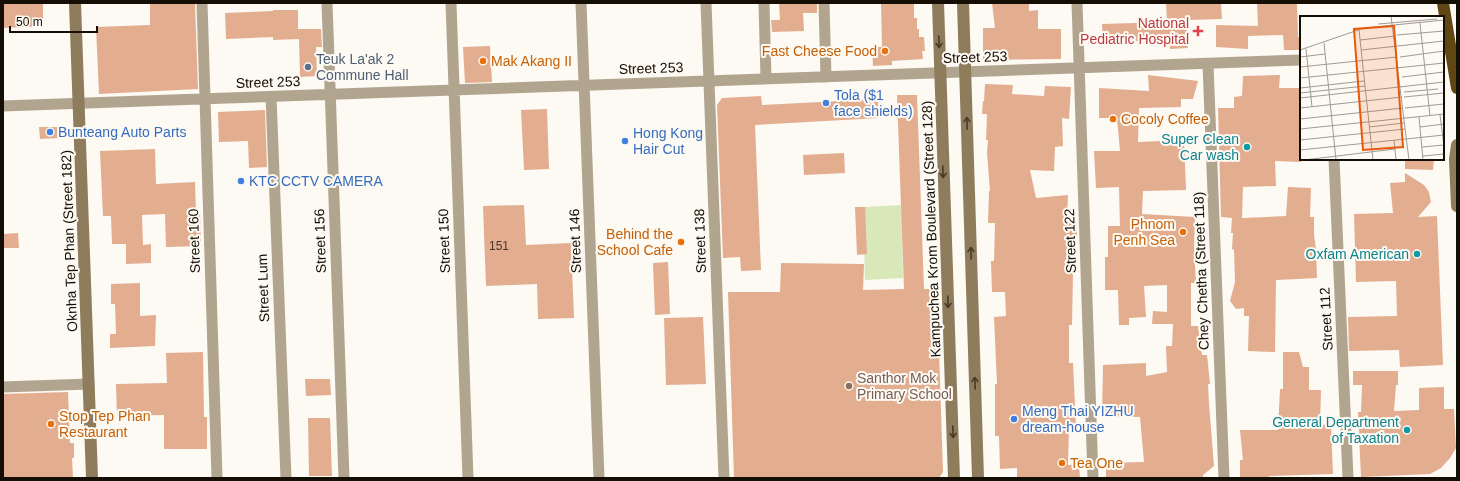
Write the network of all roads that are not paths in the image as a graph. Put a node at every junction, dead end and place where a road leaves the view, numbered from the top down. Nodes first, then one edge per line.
1 (75, 3) edge
2 (202, 3) edge
3 (327, 3) edge
4 (451, 3) edge
5 (581, 3) edge
6 (706, 3) edge
7 (764, 3) edge
8 (824, 3) edge
9 (938, 3) edge
10 (963, 3) edge
11 (1077, 3) edge
12 (1442, 3) edge
13 (1443, 16) edge
14 (1444, 23) edge
15 (1447, 54) edge
16 (1300, 60) edge
17 (1208, 64) junction
18 (1080, 68) junction
19 (965, 72) junction
20 (940, 73) junction
21 (826, 77) junction
22 (766, 79) junction
23 (709, 82) junction
24 (584, 86) junction
25 (1457, 88) edge
26 (454, 90) junction
27 (330, 95) junction
28 (271, 97) junction
29 (205, 99) junction
30 (79, 104) junction
31 (3, 106) edge
32 (1457, 145) edge
33 (1334, 160) edge
34 (1457, 206) edge
35 (89, 384) junction
36 (3, 387) edge
37 (92, 478) edge
38 (217, 478) edge
39 (286, 478) edge
40 (344, 478) edge
41 (468, 478) edge
42 (599, 478) edge
43 (724, 478) edge
44 (954, 478) edge
45 (978, 478) edge
46 (1093, 478) edge
47 (1224, 478) edge
48 (1348, 478) edge

1 - 30 main road, Oknha Tep Phan (Street 182)
2 - 29 street, Street 160
3 - 27 street, Street 156
4 - 26 street, Street 150
5 - 24 street, Street 146
6 - 23 street, Street 138
7 - 22 street
8 - 21 street
9 -> 20 main road, Kampuchea Krom Boulevard (Street 128)
10 - 19 main road
11 - 18 street, Street 122
12 - 13 highway
14 - 15 highway
15 - 25 highway
16 - 17 street, Street 253
17 - 18 street, Street 253
17 - 47 street, Chey Chetha (Street 118)
18 - 19 street, Street 253
18 - 46 street, Street 122
19 - 20 street, Street 253
45 -> 19 main road
20 - 21 street, Street 253
20 -> 44 main road, Kampuchea Krom Boulevard (Street 128)
21 - 22 street, Street 253
22 - 23 street, Street 253
23 - 24 street, Street 253
23 - 43 street, Street 138
24 - 26 street, Street 253
24 - 42 street, Street 146
26 - 27 street, Street 253
26 - 41 street, Street 150
27 - 28 street, Street 253
27 - 40 street, Street 156
28 - 29 street, Street 253
28 - 39 street, Street Lum
29 - 30 street, Street 253
29 - 38 street, Street 160
30 - 31 street, Street 253
30 - 35 main road, Oknha Tep Phan (Street 182)
32 - 34 main road
33 - 48 street, Street 112
35 - 36 street
35 - 37 main road, Oknha Tep Phan (Street 182)

